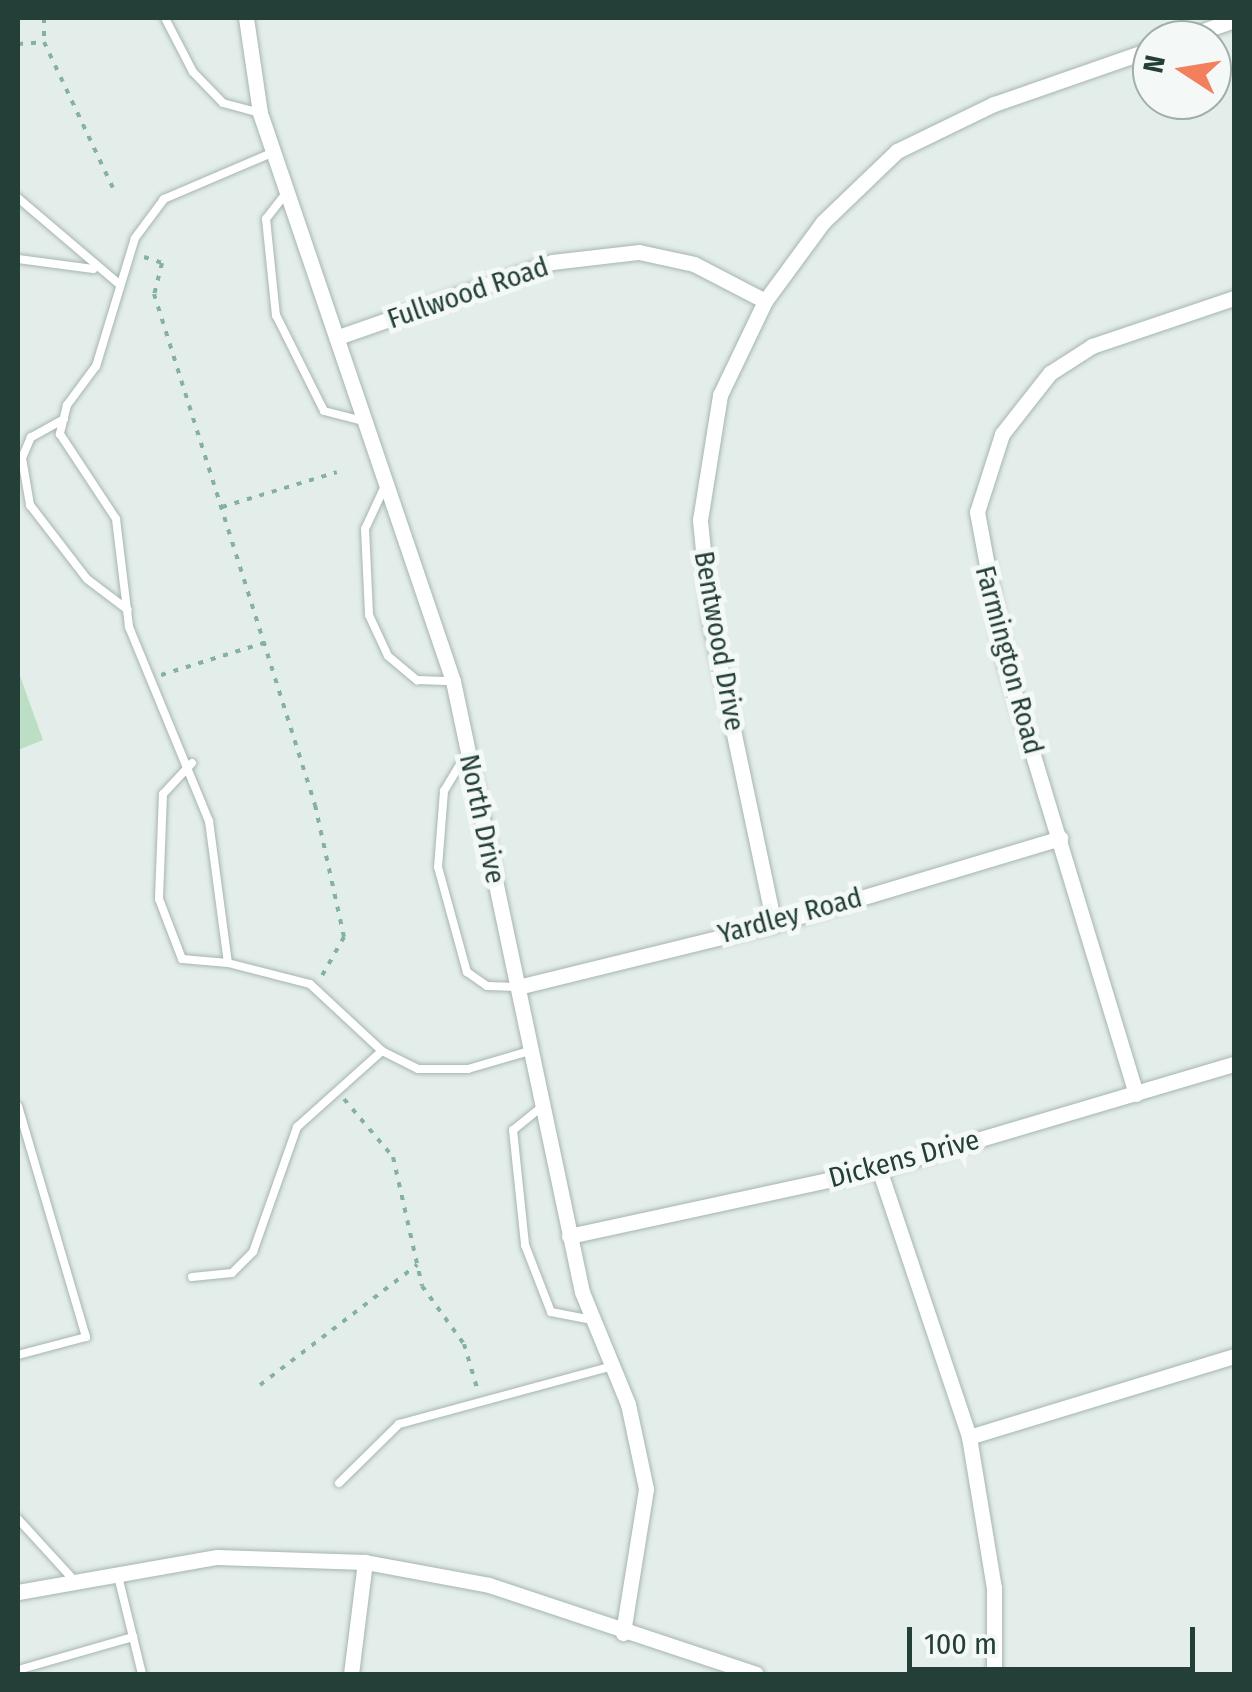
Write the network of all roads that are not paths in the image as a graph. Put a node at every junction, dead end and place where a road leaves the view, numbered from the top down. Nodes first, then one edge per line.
1 (164, 18) edge
2 (246, 18) edge
3 (1132, 56) edge
4 (260, 113) junction
5 (274, 152) junction
6 (287, 192) junction
7 (18, 198) edge
8 (18, 259) edge
9 (93, 269) junction
10 (118, 284) junction
11 (1234, 298) edge
12 (765, 300) junction
13 (342, 336) junction
14 (64, 419) junction
15 (371, 421) junction
16 (391, 479) junction
17 (128, 610) junction
18 (453, 681) junction
19 (468, 752) junction
20 (192, 763) junction
21 (1060, 838) junction
22 (774, 924) junction
23 (228, 963) junction
24 (518, 987) junction
25 (382, 1051) junction
26 (526, 1052) junction
27 (1234, 1064) edge
28 (1136, 1094) junction
29 (18, 1106) edge
30 (539, 1109) junction
31 (879, 1169) junction
32 (569, 1236) junction
33 (192, 1277) dead end
34 (592, 1320) junction
35 (18, 1356) edge
36 (1234, 1356) edge
37 (608, 1368) junction
38 (969, 1437) junction
39 (339, 1483) dead end
40 (18, 1520) edge
41 (20, 1530) edge
42 (365, 1562) junction
43 (117, 1571) junction
44 (72, 1577) junction
45 (18, 1592) edge
46 (623, 1633) junction
47 (132, 1636) junction
48 (18, 1670) edge
49 (142, 1674) edge
50 (351, 1674) edge
51 (756, 1674) edge
52 (994, 1674) edge

1 - 4 lane
2 - 4 street, North Drive
3 - 12 street, Bentwood Drive
4 - 5 street, North Drive
5 - 6 street, North Drive
5 - 10 lane
6 - 13 street, North Drive
6 - 15 lane
7 - 9 lane
8 - 9 lane
9 - 10 lane
10 - 14 lane
11 - 21 street, Farmington Road
12 - 13 street, Fullwood Road
12 - 22 street, Bentwood Drive
13 - 15 street, North Drive
14 - 17 lane
14 - 17 lane
15 - 16 street, North Drive
16 - 18 street, North Drive
16 - 18 lane
17 - 20 lane
18 - 19 street, North Drive
19 - 24 street, North Drive
19 - 24 lane
20 - 23 lane
20 - 23 lane
21 - 22 street, Yardley Road
21 - 28 street, Farmington Road
22 - 24 street, Yardley Road
23 - 25 lane
24 - 26 street, North Drive
25 - 26 lane
25 - 33 lane
26 - 30 street, North Drive
27 - 28 street, Dickens Drive
28 - 31 street, Dickens Drive
29 - 35 lane
30 - 32 street, North Drive
30 - 34 lane
31 - 32 street, Dickens Drive
31 - 38 street
32 - 34 street, North Drive
34 - 37 street, North Drive
36 - 38 street
37 - 39 lane
37 - 46 street, North Drive
38 - 52 street
40 - 41 lane
41 - 44 lane
42 - 43 street
42 - 46 street
42 - 50 street
43 - 44 street
43 - 47 lane
44 - 45 street
46 - 51 street
47 - 48 lane
47 - 49 lane

